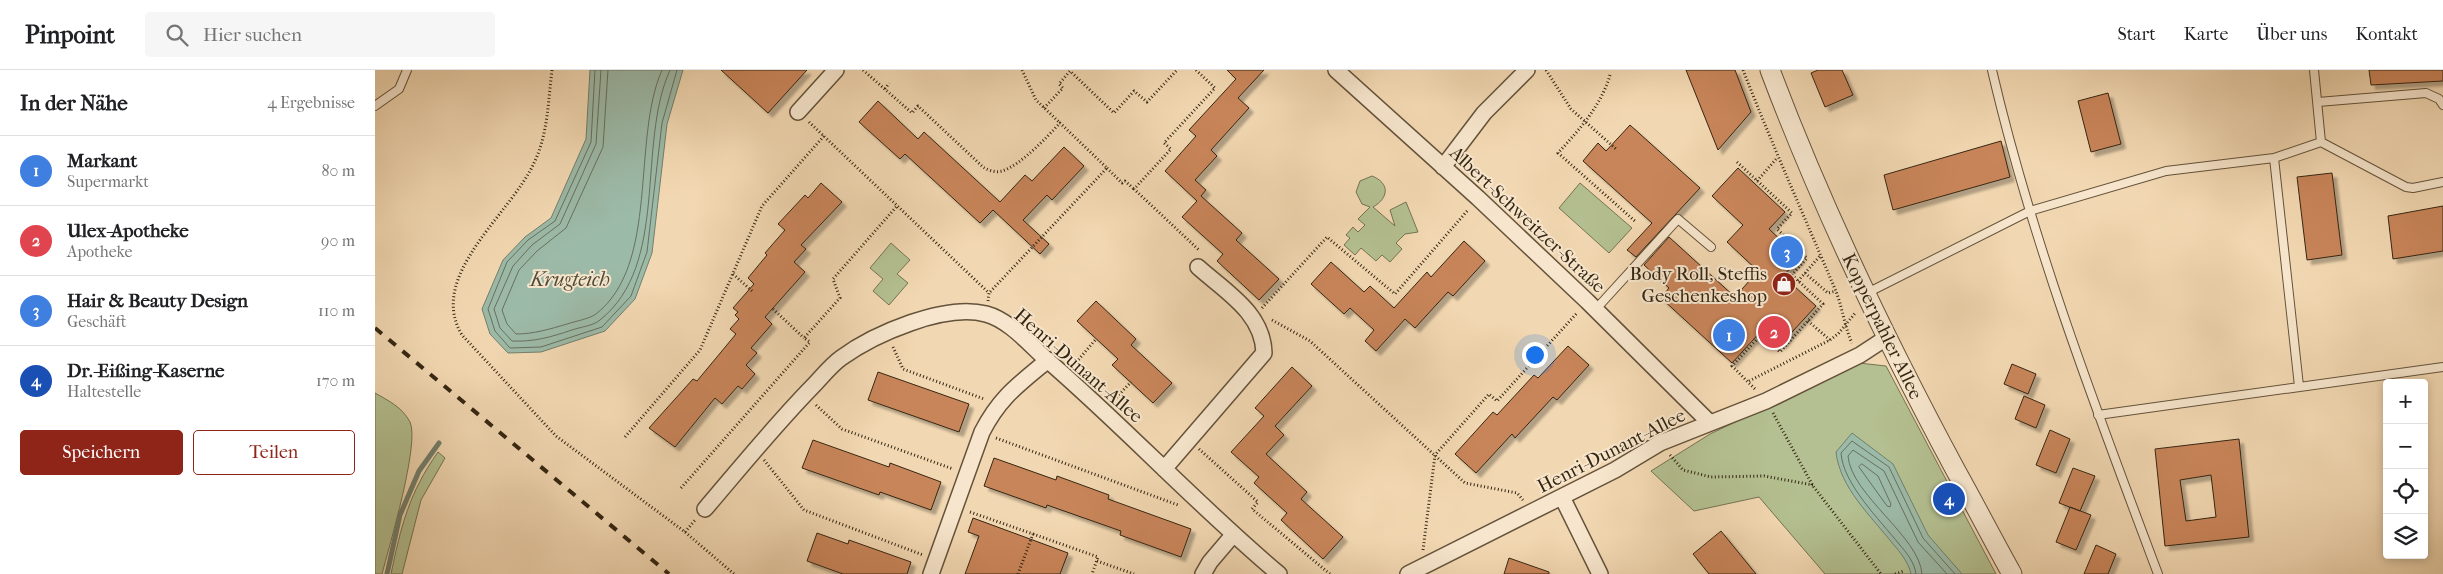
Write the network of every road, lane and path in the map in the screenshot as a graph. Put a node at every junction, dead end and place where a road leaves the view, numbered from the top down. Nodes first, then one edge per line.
1 (407, 70) edge
2 (552, 70) edge
3 (836, 70) edge
4 (863, 70) edge
5 (1021, 70) edge
6 (1177, 70) edge
7 (1196, 70) edge
8 (1336, 70) edge
9 (1527, 70) edge
10 (1546, 70) edge
11 (1743, 70) edge
12 (1770, 70) edge
13 (1992, 70) edge
14 (2314, 70) edge
15 (1611, 75) dead end
16 (889, 83) dead end
17 (885, 89) junction
18 (2318, 102) junction
19 (2443, 105) edge
20 (375, 106) edge
21 (1044, 108) junction
22 (798, 112) joint
23 (1586, 122) junction
24 (1060, 123) junction
25 (824, 136) junction
26 (2321, 142) junction
27 (1616, 149) dead end
28 (1777, 158) junction
29 (2274, 158) junction
30 (1737, 162) dead end
31 (1443, 166) junction
32 (1107, 168) junction
33 (1757, 181) junction
34 (2443, 182) edge
35 (1133, 189) junction
36 (1478, 198) junction
37 (897, 206) junction
38 (2030, 211) junction
39 (1637, 222) dead end
40 (1711, 248) dead end
41 (1820, 256) junction
42 (1198, 267) joint
43 (1805, 273) junction
44 (733, 274) junction
45 (1799, 281) junction
46 (1795, 287) dead end
47 (752, 291) dead end
48 (1836, 291) junction
49 (989, 293) junction
50 (1868, 300) junction
51 (1592, 305) junction
52 (773, 309) dead end
53 (987, 314) junction
54 (1256, 315) junction
55 (1808, 321) junction
56 (1847, 322) junction
57 (1765, 330) dead end
58 (887, 332) junction
59 (1761, 335) junction
60 (804, 338) junction
61 (1886, 338) junction
62 (1097, 339) dead end
63 (1830, 340) junction
64 (1860, 356) junction
65 (1048, 360) junction
66 (2443, 366) edge
67 (1065, 375) junction
68 (1131, 382) dead end
69 (1749, 382) junction
70 (2299, 386) junction
71 (805, 394) junction
72 (1766, 401) junction
73 (998, 404) junction
74 (1104, 411) junction
75 (2098, 415) junction
76 (1710, 423) junction
77 (982, 432) junction
78 (625, 438) dead end
79 (1189, 440) junction
80 (1661, 443) junction
81 (753, 453) junction
82 (1435, 455) junction
83 (1164, 469) junction
84 (966, 474) junction
85 (1813, 486) junction
86 (681, 488) dead end
87 (1562, 497) junction
88 (954, 506) junction
89 (1188, 508) dead end
90 (705, 509) dead end
91 (1533, 511) junction
92 (1033, 534) junction
93 (1233, 535) junction
94 (1097, 561) junction
95 (933, 567) edge
96 (1414, 571) edge
97 (1904, 571) dead end
98 (734, 574) edge
99 (1018, 574) edge
100 (1092, 574) edge
101 (1134, 574) edge
102 (1203, 574) edge
103 (1279, 574) edge
104 (1330, 574) edge
105 (1600, 574) edge
106 (1881, 574) edge
107 (1895, 574) edge
108 (2013, 574) edge
109 (2158, 574) edge

1 - 20 lane
2 - 98 path
3 - 22 street
4 - 17 path
5 - 21 path
6 - 21 path
7 - 35 path
8 - 31 street, Albert-Schweitzer-Straße
9 - 31 street
10 - 23 path
11 - 28 path
12 - 50 street, Kopperpahler Allee
13 - 38 lane
14 - 18 lane
15 - 23 path
16 - 17 path
17 - 24 path
18 - 19 lane
18 - 26 lane
21 - 24 path
22 - 25 path
23 - 27 path
23 - 39 path
24 - 32 path
25 - 37 path
25 - 44 path
26 - 29 lane
26 - 34 lane
28 - 33 path
28 - 41 path
29 - 38 lane
29 - 70 lane
30 - 33 path
31 - 36 street, Albert-Schweitzer-Straße
32 - 35 path
32 - 49 path
33 - 45 path
35 - 42 path
36 - 51 street, Albert-Schweitzer-Straße
36 - 54 path
37 - 49 path
37 - 60 path
38 - 50 lane
38 - 75 lane
40 - 51 lane
41 - 43 path
41 - 48 path
42 - 54 street
43 - 45 path
43 - 48 path
44 - 47 path
44 - 78 path
45 - 46 path
45 - 55 path
48 - 56 path
49 - 53 path
50 - 56 path
50 - 61 street, Kopperpahler Allee
51 - 76 street, Albert-Schweitzer-Straße
51 - 82 path
52 - 60 path
53 - 58 street, Henri-Dunant-Allee
53 - 65 street, Henri-Dunant-Allee
54 - 79 street
54 - 82 path
55 - 59 path
55 - 63 path
56 - 63 path
56 - 64 path
57 - 59 path
58 - 71 street, Henri-Dunant-Allee
58 - 73 path
59 - 69 path
60 - 86 path
61 - 64 street, Henri-Dunant-Allee
61 - 108 street, Kopperpahler Allee
62 - 67 path
63 - 69 path
64 - 72 street, Henri-Dunant-Allee
65 - 67 street, Henri-Dunant-Allee
65 - 73 street
66 - 70 lane
67 - 74 street, Henri-Dunant-Allee
68 - 74 path
69 - 72 path
70 - 75 lane
71 - 81 street, Henri-Dunant-Allee
71 - 84 path
72 - 76 street, Henri-Dunant-Allee
72 - 85 path
73 - 77 street
74 - 83 street, Henri-Dunant-Allee
75 - 109 lane
76 - 80 street, Henri-Dunant-Allee
77 - 84 street
77 - 89 path
79 - 83 street
79 - 104 path
80 - 85 path
80 - 87 street, Henri-Dunant-Allee
81 - 90 street, Henri-Dunant-Allee
81 - 95 path
82 - 91 path
82 - 96 path
83 - 93 street, Henri-Dunant-Allee
84 - 88 street
85 - 106 path
87 - 91 street, Henri-Dunant-Allee
87 - 105 street
88 - 92 path
88 - 95 street
91 - 96 street, Henri-Dunant-Allee
92 - 94 path
92 - 99 path
93 - 102 street
93 - 103 street, Henri-Dunant-Allee
94 - 100 path
94 - 101 path
97 - 107 path

